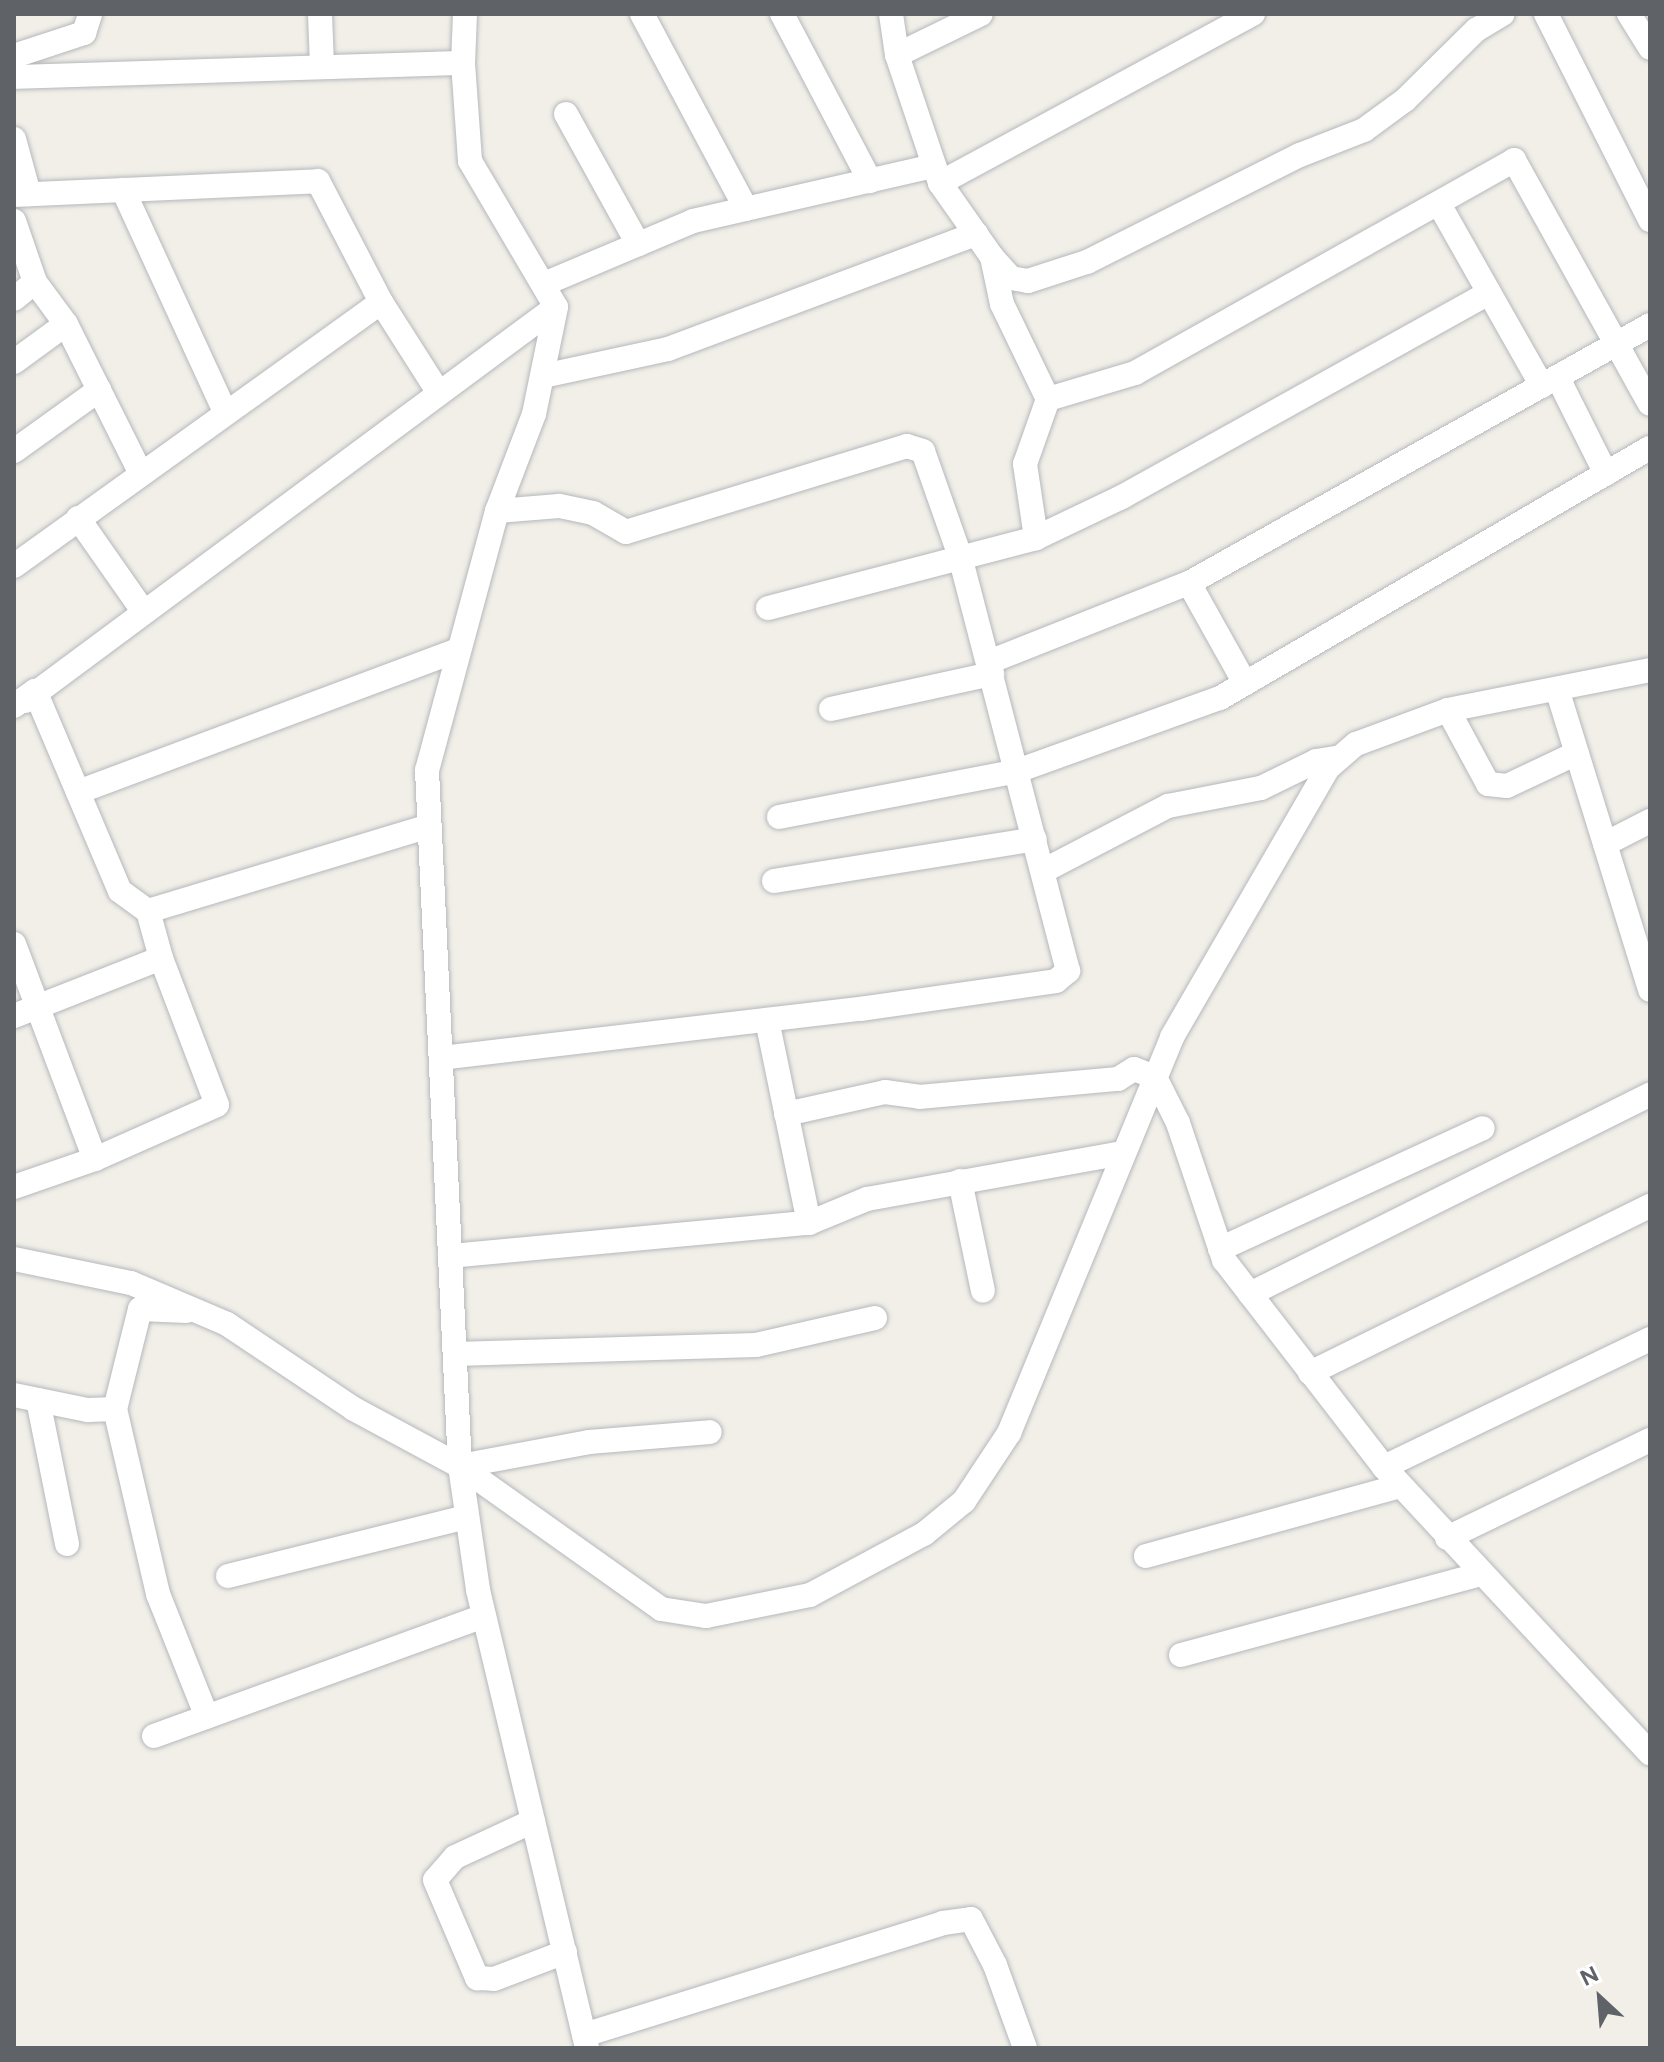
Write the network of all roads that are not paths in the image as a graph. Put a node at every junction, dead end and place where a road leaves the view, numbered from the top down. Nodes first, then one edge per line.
1 (90, 14) edge
2 (320, 14) edge
3 (465, 14) edge
4 (642, 14) edge
5 (782, 14) edge
6 (891, 14) edge
7 (981, 14) edge
8 (1253, 14) edge
9 (1503, 14) edge
10 (1546, 14) edge
11 (1629, 14) edge
12 (1650, 48) edge
13 (897, 55) junction
14 (14, 56) edge
15 (463, 63) junction
16 (322, 66) junction
17 (14, 77) edge
18 (566, 114) dead end
19 (14, 139) edge
20 (937, 175) junction
21 (870, 181) junction
22 (123, 190) junction
23 (22, 194) edge
24 (1439, 204) junction
25 (746, 209) junction
26 (1650, 220) edge
27 (14, 221) edge
28 (976, 234) junction
29 (638, 244) junction
30 (992, 257) junction
31 (35, 282) junction
32 (544, 284) junction
33 (1489, 293) junction
34 (14, 299) edge
35 (381, 302) junction
36 (556, 307) junction
37 (66, 324) junction
38 (1650, 325) edge
39 (1614, 346) junction
40 (14, 362) edge
41 (543, 376) junction
42 (1550, 382) junction
43 (99, 390) junction
44 (439, 393) junction
45 (1048, 399) junction
46 (1650, 404) edge
47 (225, 412) junction
48 (1650, 448) edge
49 (14, 451) edge
50 (140, 472) junction
51 (1606, 474) junction
52 (497, 511) junction
53 (78, 518) junction
54 (1036, 538) junction
55 (961, 559) junction
56 (14, 566) edge
57 (1189, 583) junction
58 (768, 608) dead end
59 (143, 611) junction
60 (456, 651) junction
61 (991, 668) junction
62 (1650, 670) edge
63 (1245, 683) junction
64 (1557, 689) junction
65 (35, 691) junction
66 (14, 706) edge
67 (831, 709) dead end
68 (1448, 710) junction
69 (14, 713) edge
70 (1577, 753) junction
71 (1340, 757) junction
72 (1017, 771) junction
73 (78, 792) junction
74 (779, 817) dead end
75 (1650, 821) edge
76 (429, 826) junction
77 (1035, 839) junction
78 (1605, 844) junction
79 (1043, 871) junction
80 (774, 881) dead end
81 (148, 911) junction
82 (14, 944) edge
83 (161, 958) junction
84 (1650, 990) edge
85 (39, 1006) junction
86 (14, 1016) edge
87 (767, 1020) junction
88 (441, 1058) junction
89 (1145, 1073) junction
90 (1650, 1095) edge
91 (786, 1114) junction
92 (1483, 1128) dead end
93 (1122, 1153) junction
94 (95, 1159) junction
95 (960, 1181) junction
96 (14, 1187) edge
97 (1650, 1206) edge
98 (809, 1223) junction
99 (1220, 1249) junction
100 (450, 1256) junction
101 (14, 1259) edge
102 (983, 1291) dead end
103 (1250, 1294) junction
104 (202, 1312) junction
105 (875, 1318) dead end
106 (1650, 1339) edge
107 (455, 1354) junction
108 (1310, 1373) junction
109 (14, 1395) edge
110 (38, 1400) junction
111 (115, 1409) junction
112 (710, 1432) dead end
113 (1650, 1440) edge
114 (460, 1466) junction
115 (1392, 1477) junction
116 (467, 1517) junction
117 (1447, 1538) junction
118 (67, 1544) dead end
119 (1146, 1556) dead end
120 (1481, 1574) junction
121 (228, 1576) dead end
122 (484, 1616) junction
123 (1181, 1655) dead end
124 (207, 1717) junction
125 (154, 1736) dead end
126 (1650, 1753) edge
127 (533, 1821) junction
128 (565, 1952) junction
129 (585, 2041) edge
130 (1025, 2048) edge

1 - 14 street
2 - 16 street
3 - 15 street
4 - 25 street
5 - 21 street
6 - 13 street
7 - 13 street
8 - 20 street
9 - 30 street
10 - 26 street
11 - 12 street
13 - 20 street
15 - 16 street
15 - 32 street
16 - 17 street
18 - 29 street
19 - 23 street
20 - 21 street
20 - 28 street
21 - 25 street
22 - 23 street
22 - 35 street
22 - 47 street
24 - 33 street
24 - 39 street
24 - 45 street
25 - 29 street
27 - 31 street
28 - 30 street
28 - 41 street
29 - 32 street
30 - 45 street
31 - 34 street
31 - 37 street
32 - 36 street
33 - 42 street
33 - 54 street
35 - 44 street
35 - 47 street
36 - 41 street
36 - 44 street
37 - 40 street
37 - 43 street
38 - 39 street
39 - 42 street
39 - 46 street
41 - 52 street
42 - 51 street
42 - 57 street
43 - 49 street
43 - 50 street
44 - 59 street
45 - 54 street
47 - 50 street
48 - 51 street
50 - 53 street
51 - 63 street
52 - 55 street
52 - 60 street
53 - 56 street
53 - 59 street
54 - 55 street
55 - 58 street
55 - 61 street
57 - 61 street
57 - 63 street
59 - 65 street
60 - 73 street
60 - 76 street
61 - 67 street
61 - 72 street
62 - 64 street
63 - 72 street
64 - 68 street
64 - 70 street
65 - 66 street
65 - 69 street
65 - 73 street
68 - 70 street
68 - 71 street
70 - 78 street
71 - 79 street
71 - 89 street
72 - 74 street
72 - 77 street
73 - 81 street
75 - 78 street
76 - 81 street
76 - 88 street
77 - 79 street
77 - 80 street
78 - 84 street
79 - 87 street
81 - 83 street
82 - 85 street
83 - 85 street
83 - 94 street
85 - 86 street
85 - 94 street
87 - 88 street
87 - 91 street
88 - 100 street
89 - 91 street
89 - 93 street
89 - 99 street
90 - 103 street
91 - 98 street
92 - 99 street
93 - 95 street
93 - 114 street
94 - 96 street
95 - 98 street
95 - 102 street
97 - 108 street
98 - 100 street
99 - 103 street
100 - 107 street
101 - 104 street
103 - 108 street
104 - 111 street
104 - 114 street
105 - 107 street
106 - 115 street
107 - 114 street
108 - 115 street
109 - 110 street
110 - 111 street
110 - 118 street
111 - 124 street
112 - 114 street
113 - 117 street
114 - 116 street
115 - 117 street
115 - 119 street
116 - 121 street
116 - 122 street
117 - 120 street
120 - 123 street
120 - 126 street
122 - 124 street
122 - 127 street
124 - 125 street
127 - 128 street
127 - 128 street
128 - 129 street
129 - 130 street

